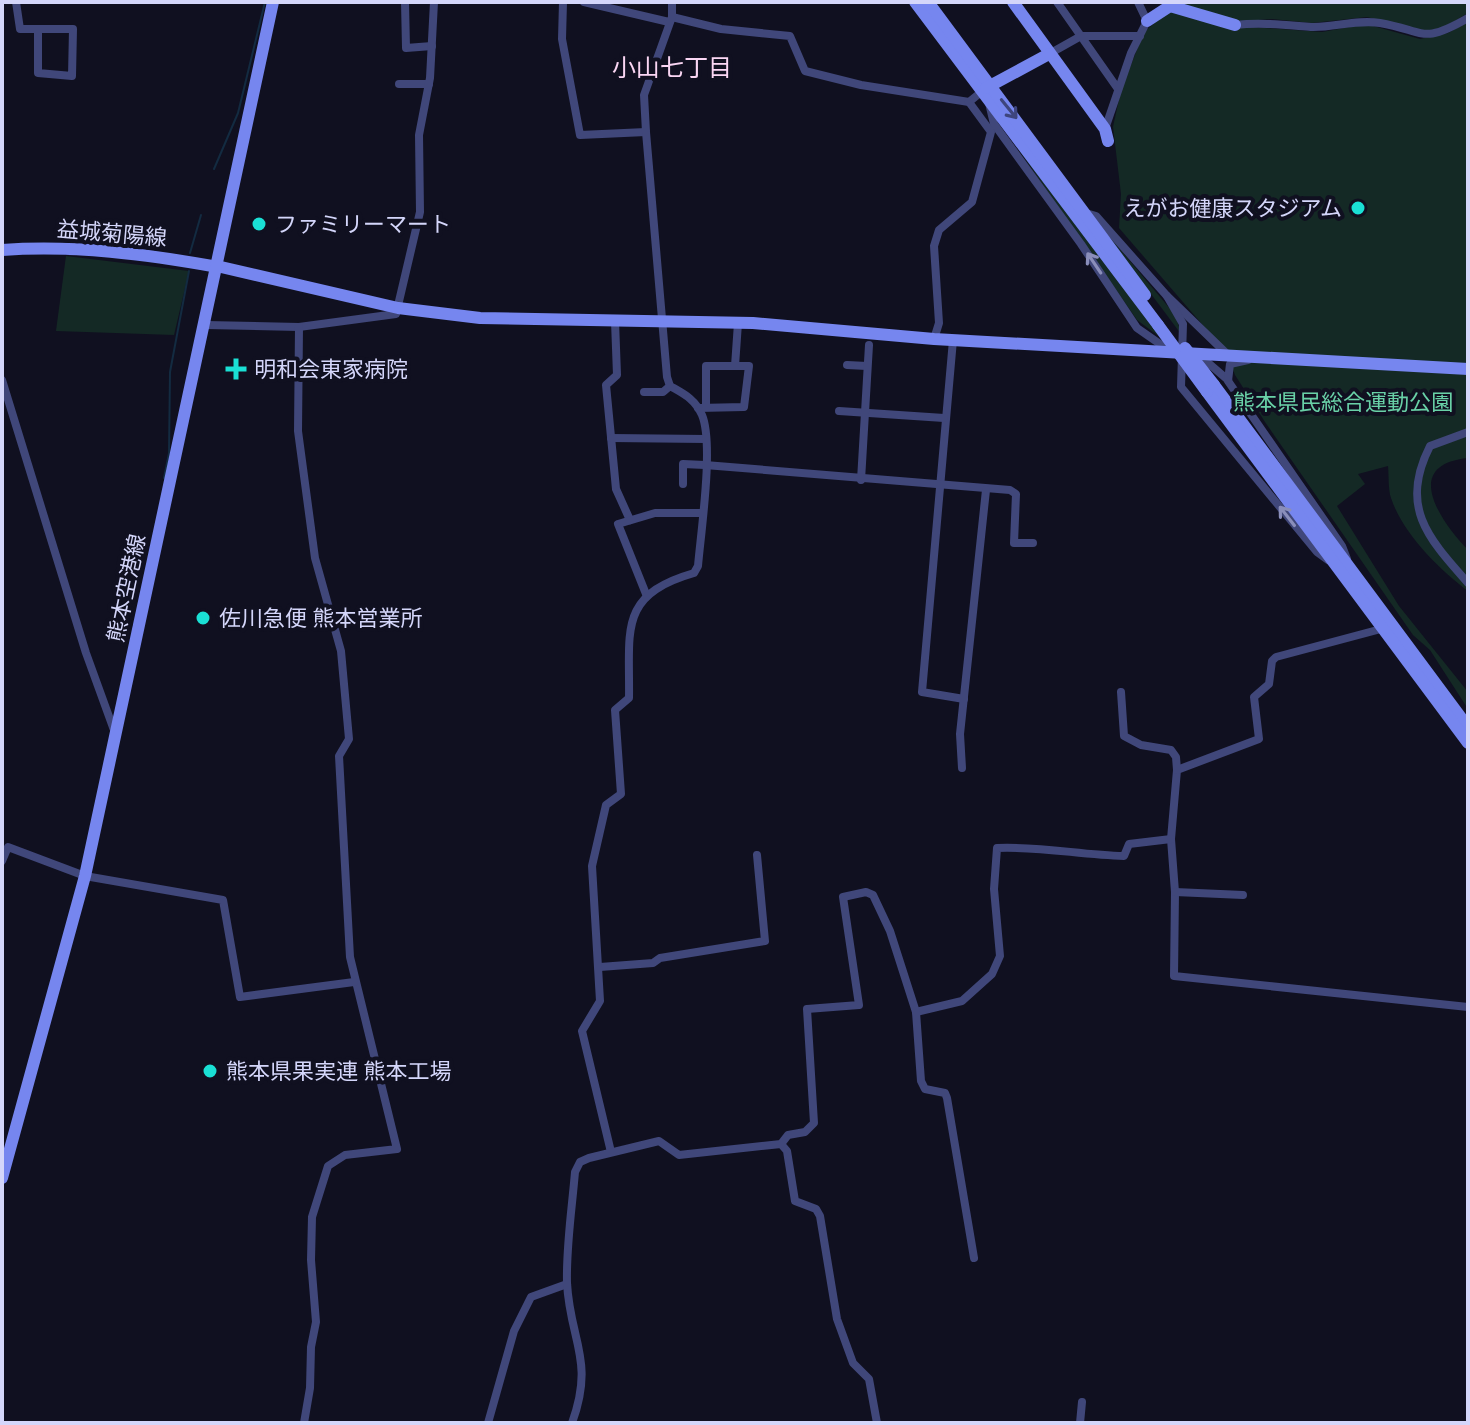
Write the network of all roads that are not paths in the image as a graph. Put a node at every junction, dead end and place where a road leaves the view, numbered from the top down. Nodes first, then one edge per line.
1 (16, 2) edge
2 (273, 2) edge
3 (405, 2) edge
4 (434, 2) edge
5 (563, 2) edge
6 (584, 2) edge
7 (672, 2) edge
8 (915, 2) edge
9 (928, 2) edge
10 (1013, 2) edge
11 (1057, 2) edge
12 (1138, 2) edge
13 (1468, 18) edge
14 (670, 20) junction
15 (1147, 21) junction
16 (1235, 25) joint
17 (38, 29) junction
18 (1081, 36) junction
19 (1140, 36) junction
20 (432, 46) junction
21 (1049, 54) junction
22 (399, 84) dead end
23 (429, 84) junction
24 (1118, 89) junction
25 (986, 94) junction
26 (969, 102) junction
27 (646, 132) junction
28 (1107, 135) joint
29 (1086, 213) junction
30 (2, 250) edge
31 (219, 267) junction
32 (1167, 296) junction
33 (398, 308) junction
34 (615, 321) junction
35 (661, 321) junction
36 (738, 323) junction
37 (1161, 323) junction
38 (206, 325) junction
39 (299, 327) junction
40 (934, 339) junction
41 (953, 340) junction
42 (869, 345) dead end
43 (1176, 352) junction
44 (1195, 352) junction
45 (1227, 354) junction
46 (1264, 357) junction
47 (847, 365) dead end
48 (735, 366) junction
49 (867, 366) junction
50 (1468, 369) edge
51 (2, 380) edge
52 (1228, 381) junction
53 (670, 386) junction
54 (644, 392) dead end
55 (5, 400) edge
56 (702, 408) junction
57 (839, 411) dead end
58 (863, 413) junction
59 (944, 418) junction
60 (1468, 432) edge
61 (611, 438) junction
62 (706, 439) junction
63 (705, 465) junction
64 (861, 480) junction
65 (683, 484) dead end
66 (938, 486) junction
67 (986, 490) junction
68 (702, 513) junction
69 (630, 520) junction
70 (1033, 543) dead end
71 (1345, 568) junction
72 (1468, 583) edge
73 (646, 594) junction
74 (1381, 629) junction
75 (1121, 692) dead end
76 (964, 699) junction
77 (1468, 727) edge
78 (116, 737) junction
79 (1468, 743) edge
80 (962, 768) dead end
81 (1177, 770) junction
82 (1171, 839) junction
83 (757, 855) dead end
84 (2, 861) edge
85 (85, 876) junction
86 (1175, 892) junction
87 (1243, 895) dead end
88 (600, 967) junction
89 (354, 982) junction
90 (1468, 1007) edge
91 (916, 1012) junction
92 (781, 1144) junction
93 (611, 1152) junction
94 (2, 1178) edge
95 (974, 1258) dead end
96 (567, 1284) junction
97 (1082, 1402) dead end
98 (304, 1423) edge
99 (488, 1423) edge
100 (572, 1423) edge
101 (877, 1423) edge
102 (1080, 1423) edge

1 - 17 street
2 - 31 street, 熊本空港線
3 - 20 street
4 - 20 street
5 - 27 street
6 - 14 street
7 - 14 street
8 - 25 street
9 - 25 street
10 - 21 street
11 - 18 street
12 - 15 street
13 - 16 street
14 - 26 street
14 - 27 street
15 - 16 street
15 - 19 street
17 - 17 street
18 - 19 street
18 - 21 street
18 - 24 street
19 - 24 street
20 - 23 street
21 - 25 street
21 - 28 street
22 - 23 street
23 - 33 street
24 - 28 street
25 - 26 street
25 -> 29 street
25 - 37 street
43 -> 25 street
26 - 40 street
27 - 35 street
29 - 32 street
29 - 37 street
30 - 31 street, 益城菊陽線
31 - 33 street, 益城菊陽線
31 - 38 street, 熊本空港線
32 - 43 street
32 - 45 street
33 - 34 street, 益城菊陽線
33 - 39 street
34 - 35 street, 益城菊陽線
34 - 61 street
35 - 36 street, 益城菊陽線
35 - 53 street
36 - 40 street, 益城菊陽線
36 - 48 street
37 - 71 street, bridge
38 - 39 street
38 - 78 street, 熊本空港線
39 - 89 street
40 - 41 street, 益城菊陽線
41 - 43 street, 益城菊陽線
41 - 59 street
42 - 49 street
43 - 44 street, 益城菊陽線
71 -> 43 street
44 - 45 street, 益城菊陽線
44 - 52 street
45 - 46 street, 益城菊陽線
46 - 50 street, 益城菊陽線
46 - 52 street
47 - 49 street
48 - 56 street
48 - 56 street
49 - 58 street
51 - 55 street
52 - 71 street
53 - 54 street
53 - 56 street
55 - 78 street
56 - 62 street
57 - 58 street
58 - 59 street
58 - 64 street
59 - 66 street
60 - 72 street
61 - 62 street
61 - 69 street
62 - 63 street
63 - 64 street
63 - 65 street
63 - 68 street
64 - 66 street
66 - 67 street
66 - 76 street
67 - 70 street
67 - 76 street
68 - 69 street
68 - 73 street
69 - 73 street
71 - 74 street
71 - 77 street
73 - 88 street
74 - 79 street
74 - 81 street
75 - 81 street
76 - 80 street
78 - 85 street, 熊本空港線
81 - 82 street
82 - 86 street
82 - 91 street
83 - 88 street
84 - 85 street
85 - 89 street
85 - 94 street, 熊本空港線
86 - 87 street
86 - 90 street
88 - 93 street
89 - 98 street
91 - 92 street
91 - 95 street
92 - 93 street
92 - 101 street
93 - 96 street
96 - 99 street
96 - 100 street
97 - 102 street

